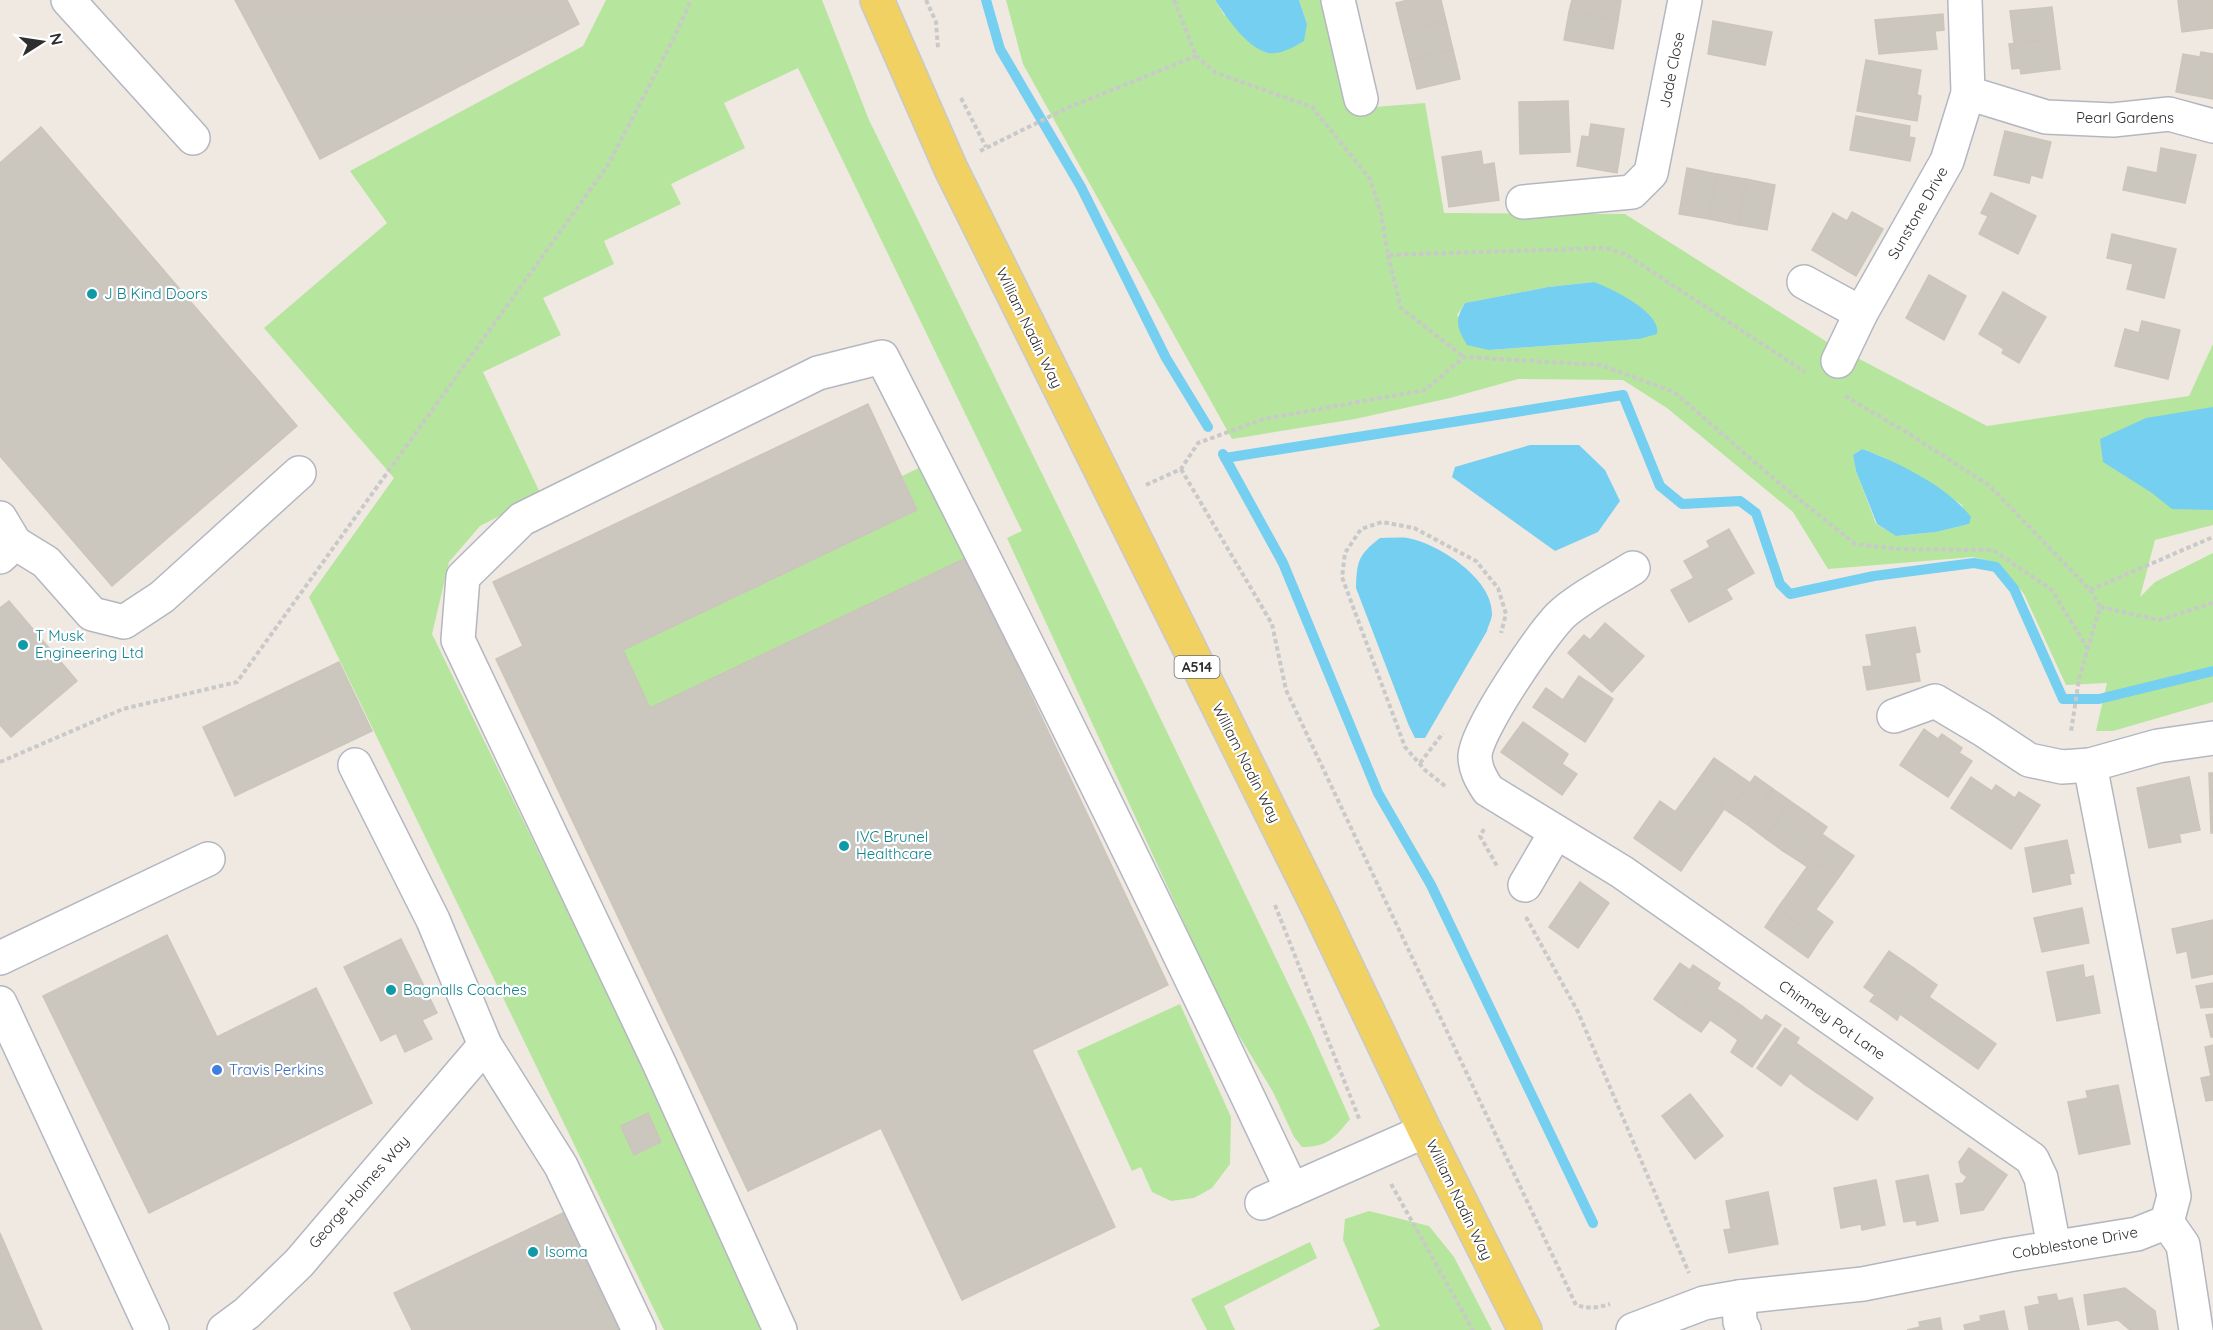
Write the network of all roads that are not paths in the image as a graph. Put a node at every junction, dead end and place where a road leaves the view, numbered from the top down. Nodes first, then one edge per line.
1 (68, 0) edge
2 (877, 0) edge
3 (1338, 0) edge
4 (1685, 0) edge
5 (1965, 0) edge
6 (1968, 93) junction
7 (1360, 99) dead end
8 (2213, 126) edge
9 (193, 138) dead end
10 (1523, 202) dead end
11 (1804, 282) dead end
12 (1861, 313) junction
13 (1825, 369) road end
14 (299, 473) dead end
15 (5, 540) edge
16 (1633, 568) dead end
17 (1894, 716) dead end
18 (2213, 738) edge
19 (355, 765) dead end
20 (2090, 765) junction
21 (1556, 832) junction
22 (208, 859) dead end
23 (1516, 890) road end
24 (0, 958) edge
25 (0, 1003) edge
26 (485, 1045) junction
27 (1425, 1131) junction
28 (1292, 1190) junction
29 (1262, 1203) dead end
30 (2167, 1222) junction
31 (2054, 1247) junction
32 (1738, 1297) junction
33 (152, 1330) edge
34 (224, 1330) edge
35 (639, 1330) edge
36 (780, 1330) edge
37 (1525, 1330) edge
38 (1633, 1330) edge
39 (1744, 1330) edge
40 (2196, 1330) edge

1 - 9 street
2 - 27 main road, William Nadin Way / A514
3 - 7 street
4 - 10 street, Jade Close
5 - 6 street, Sunstone Drive
6 - 8 street, Pearl Gardens
6 - 12 street, Sunstone Drive
11 - 12 street
12 - 13 street, Sunstone Drive
14 - 15 street
16 - 21 street, Chimney Pot Lane
17 - 20 street
18 - 20 street
19 - 26 street
20 - 30 street
21 - 23 street
21 - 31 street, Chimney Pot Lane
22 - 24 street
25 - 33 street
26 - 34 street, George Holmes Way
26 - 35 street
27 - 28 street
27 - 37 main road, William Nadin Way / A514
28 - 29 street
28 - 36 street
30 - 31 street, Cobblestone Drive
30 - 40 street
31 - 32 street, Cobblestone Drive
32 - 38 street, Cobblestone Drive
32 - 39 street

